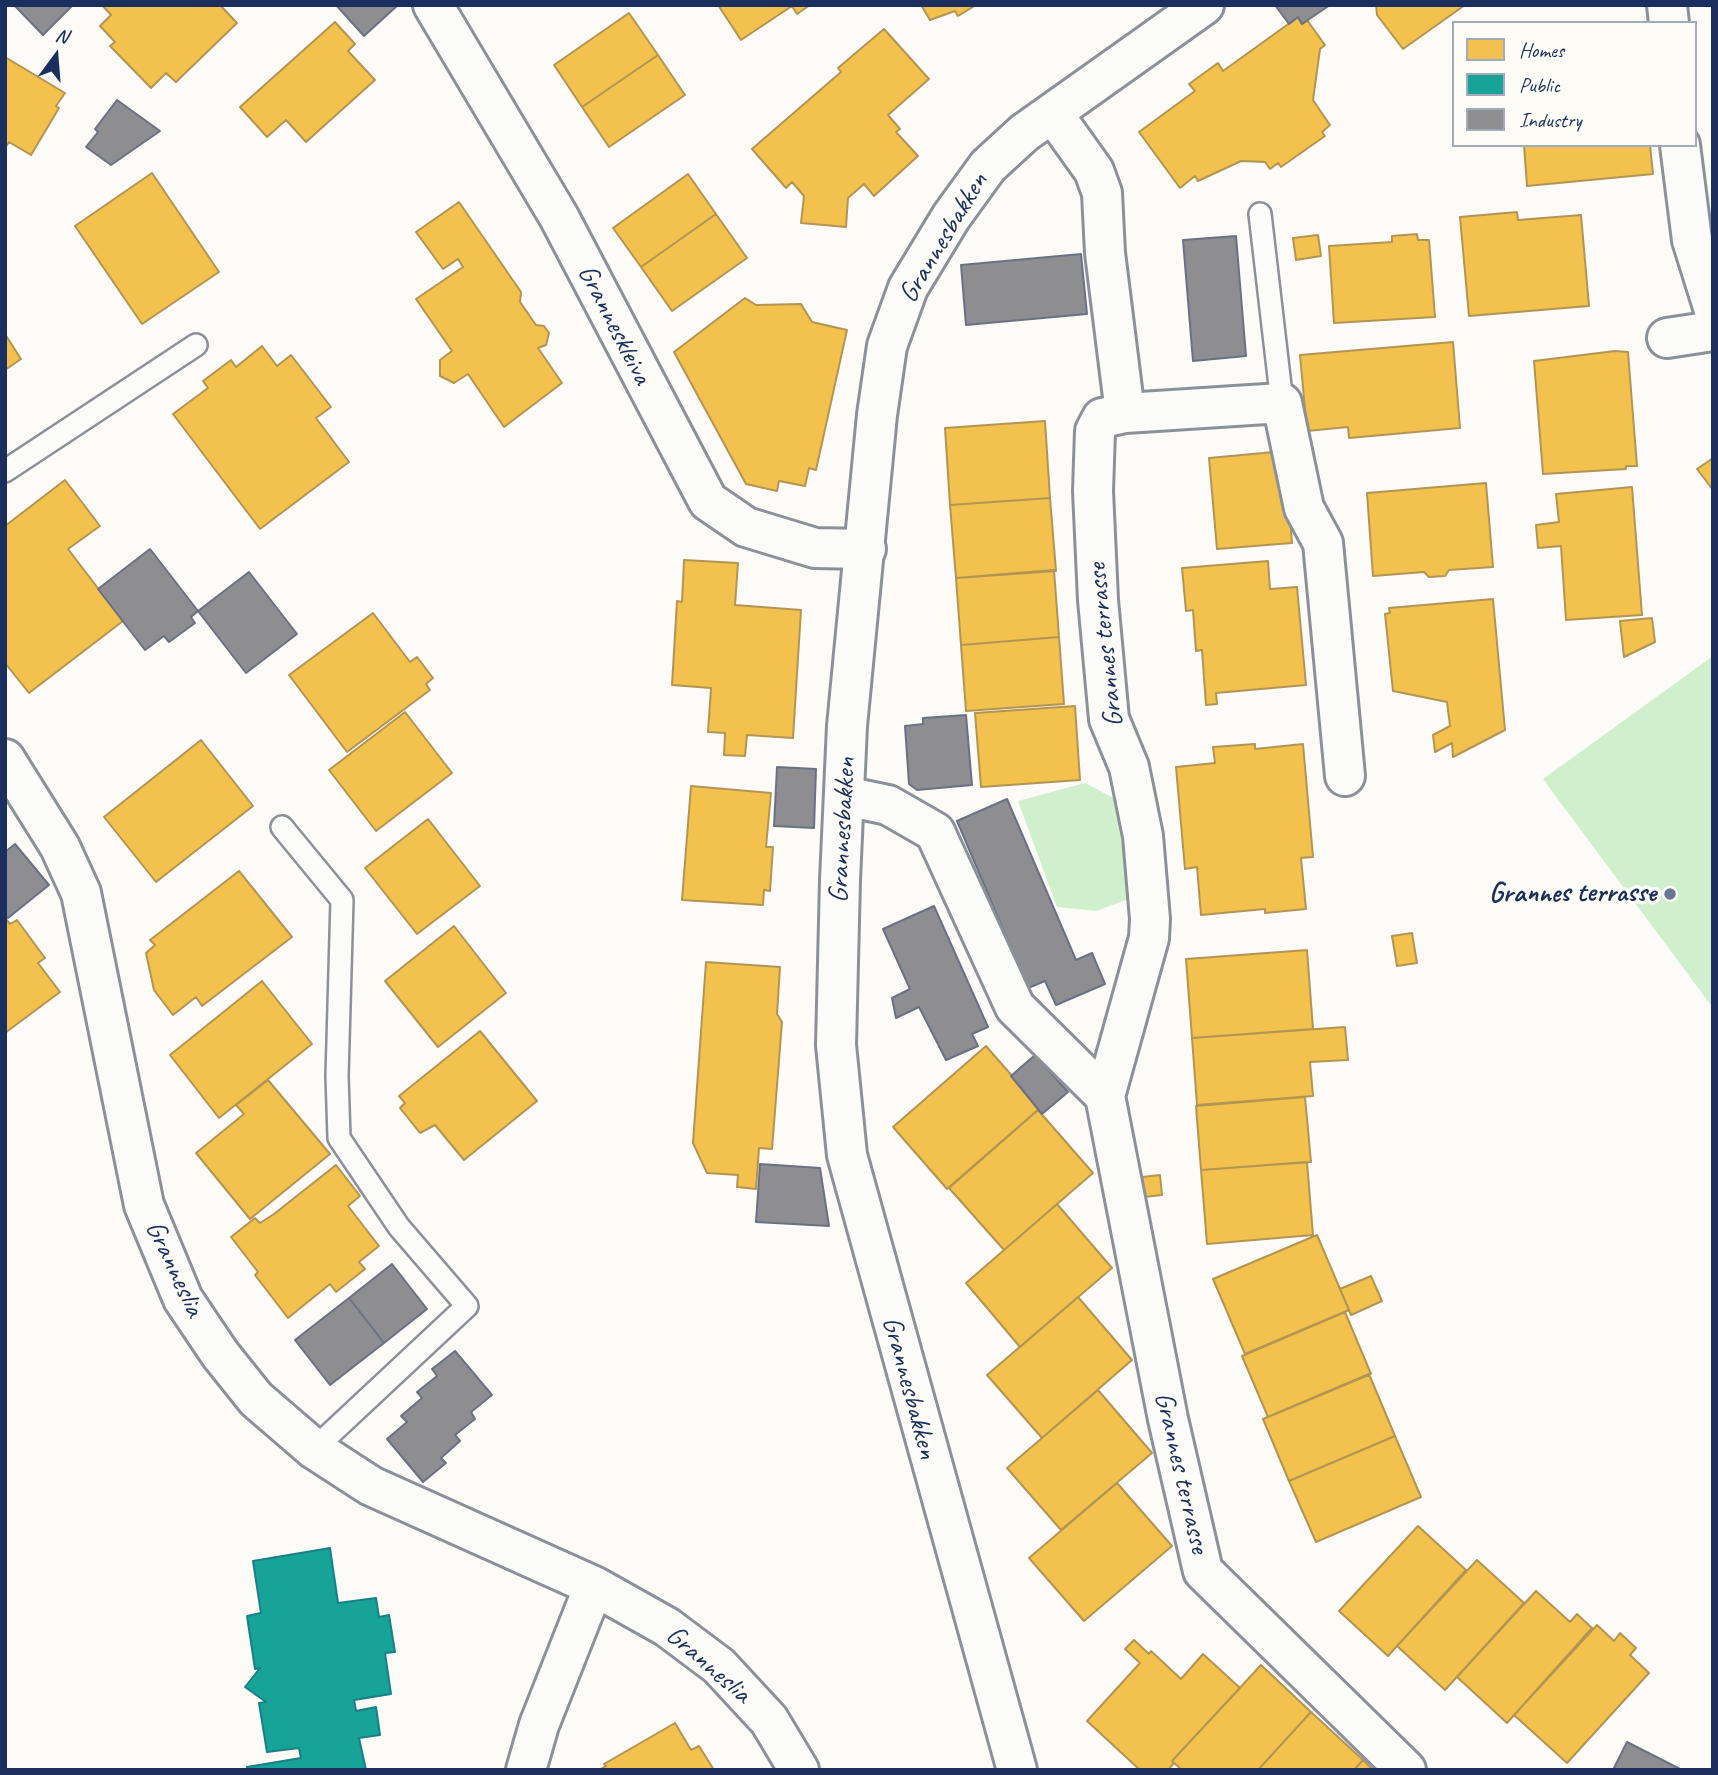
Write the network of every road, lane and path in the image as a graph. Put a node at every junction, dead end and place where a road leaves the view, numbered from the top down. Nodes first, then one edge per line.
1 (433, 5) edge
2 (1204, 5) edge
3 (1054, 115) junction
4 (1680, 147) edge
5 (1260, 215) dead end
6 (1713, 307) edge
7 (1713, 331) edge
8 (1667, 338) dead end
9 (196, 345) dead end
10 (1282, 402) junction
11 (1125, 413) junction
12 (5, 471) edge
13 (866, 549) junction
14 (5, 759) edge
15 (1345, 776) dead end
16 (845, 796) junction
17 (282, 827) dead end
18 (1105, 1096) junction
19 (314, 1449) junction
20 (594, 1586) junction
21 (526, 1770) edge
22 (799, 1770) edge
23 (1017, 1770) edge
24 (1406, 1770) edge

1 - 13 street, Granneskleiva
2 - 3 street, Grannesbakken
3 - 11 street
3 - 13 street, Grannesbakken
4 - 6 street
5 - 10 lane
7 - 8 street
9 - 12 lane
10 - 11 street, Grannes terrasse
10 - 15 street
11 - 18 street, Grannes terrasse
13 - 16 street, Grannesbakken
14 - 19 street, Granneslia
16 - 18 street
16 - 23 street, Grannesbakken
17 - 19 lane
18 - 24 street, Grannes terrasse
19 - 20 street, Granneslia
20 - 21 street
20 - 22 street, Granneslia

